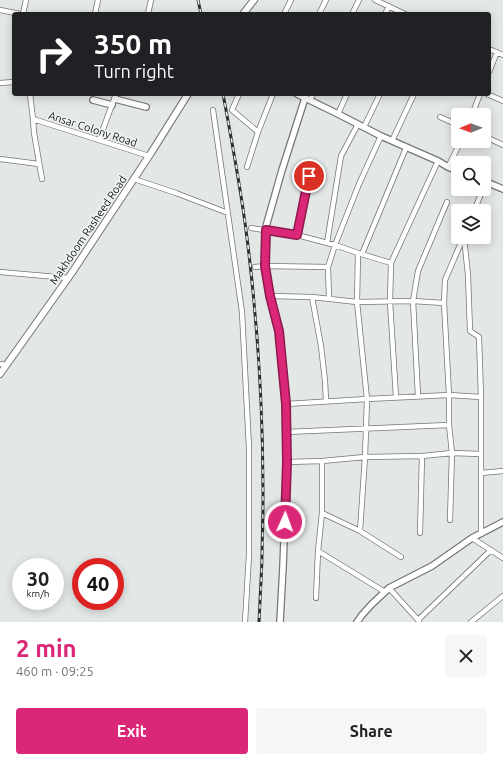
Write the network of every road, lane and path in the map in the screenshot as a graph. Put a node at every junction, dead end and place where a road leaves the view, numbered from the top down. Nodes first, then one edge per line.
1 (26, 0) edge
2 (98, 0) edge
3 (150, 0) edge
4 (254, 0) edge
5 (291, 0) edge
6 (326, 0) edge
7 (359, 0) edge
8 (375, 0) edge
9 (389, 6) junction
10 (0, 10) edge
11 (12, 12) edge
12 (23, 12) edge
13 (96, 12) edge
14 (148, 12) edge
15 (245, 12) edge
16 (285, 12) edge
17 (320, 12) edge
18 (353, 12) edge
19 (386, 12) edge
20 (401, 12) edge
21 (491, 50) edge
22 (497, 52) junction
23 (503, 54) edge
24 (491, 67) edge
25 (12, 82) edge
26 (0, 83) edge
27 (30, 96) edge
28 (116, 96) edge
29 (187, 96) edge
30 (238, 96) edge
31 (272, 96) edge
32 (300, 96) edge
33 (311, 96) edge
34 (346, 96) edge
35 (379, 96) edge
36 (413, 96) edge
37 (479, 96) edge
38 (491, 96) edge
39 (307, 99) junction
40 (93, 100) dead end
41 (503, 101) edge
42 (112, 105) junction
43 (146, 107) dead end
44 (475, 108) edge
45 (213, 110) dead end
46 (338, 114) junction
47 (440, 117) dead end
48 (33, 119) junction
49 (451, 122) edge
50 (361, 126) junction
51 (258, 132) junction
52 (381, 136) junction
53 (491, 139) edge
54 (99, 140) junction
55 (392, 141) junction
56 (503, 145) edge
57 (406, 148) junction
58 (458, 148) edge
59 (149, 156) junction
60 (0, 158) edge
61 (438, 161) junction
62 (39, 164) junction
63 (247, 167) dead end
64 (448, 167) junction
65 (451, 168) edge
66 (309, 176) dead end
67 (42, 179) dead end
68 (134, 179) junction
69 (491, 186) edge
70 (503, 189) edge
71 (447, 202) dead end
72 (228, 213) junction
73 (251, 228) dead end
74 (266, 230) junction
75 (297, 235) junction
76 (327, 243) junction
77 (461, 244) edge
78 (465, 244) edge
79 (335, 245) junction
80 (360, 254) junction
81 (391, 263) junction
82 (265, 266) junction
83 (255, 267) dead end
84 (328, 267) junction
85 (0, 272) edge
86 (68, 278) junction
87 (270, 296) junction
88 (312, 296) junction
89 (329, 298) junction
90 (413, 301) junction
91 (357, 302) junction
92 (390, 302) junction
93 (444, 303) junction
94 (3, 364) edge
95 (0, 374) edge
96 (449, 395) junction
97 (418, 396) junction
98 (396, 397) junction
99 (481, 397) junction
100 (367, 399) junction
101 (326, 401) junction
102 (286, 404) junction
103 (449, 425) junction
104 (365, 429) junction
105 (286, 432) junction
106 (452, 453) junction
107 (481, 454) junction
108 (422, 456) junction
109 (365, 457) junction
110 (322, 461) junction
111 (287, 462) junction
112 (503, 470) edge
113 (481, 472) junction
114 (322, 512) junction
115 (450, 520) dead end
116 (503, 522) edge
117 (360, 531) junction
118 (420, 533) dead end
119 (481, 534) junction
120 (472, 538) junction
121 (491, 550) junction
122 (318, 551) junction
123 (401, 556) dead end
124 (503, 558) edge
125 (387, 590) junction
126 (503, 596) edge
127 (316, 598) dead end
128 (419, 621) edge
129 (245, 622) edge
130 (280, 622) edge
131 (357, 622) edge
132 (472, 622) edge

1 - 12 street
2 - 13 street
3 - 14 street
4 - 15 main road
5 - 16 street
6 - 17 street
7 - 18 street
8 - 9 street
9 - 19 street
9 - 20 street
10 - 11 street
21 - 22 street
22 - 23 street
22 - 24 street
25 - 26 street
27 - 48 street, Ansar Colony Road
28 - 42 street
28 - 43 street
29 - 59 main road, Makhdoom Rasheed Road
30 - 51 street
31 - 51 street
32 - 39 street
33 - 39 street
34 - 46 street
35 - 50 street
36 - 55 street
37 - 44 street
38 - 41 street
39 - 46 street
39 - 74 street
40 - 42 street
42 - 54 street
45 - 72 street
46 - 50 street
47 - 49 street
48 - 54 street, Ansar Colony Road
48 - 62 street
50 - 52 street
50 - 76 street
51 - 63 street
52 - 55 street
52 - 79 street
53 - 56 street
54 - 59 street, Ansar Colony Road
55 - 57 street
57 - 61 street
57 - 80 street
58 - 64 street
59 - 68 main road, Makhdoom Rasheed Road
60 - 62 street
61 - 64 street
61 - 81 street
62 - 67 street
64 - 65 street
66 - 75 street
68 - 72 street
68 - 86 main road, Makhdoom Rasheed Road
69 - 70 street
71 - 90 street
72 - 129 street
73 - 74 street
74 - 75 street
74 - 82 street
75 - 76 street
76 - 79 street
77 - 93 street
78 - 99 street
79 - 80 street
79 - 84 street
80 - 81 street
80 - 91 street
81 - 92 street
82 - 83 street
82 - 84 street
82 - 87 street
84 - 89 street
85 - 86 street
86 - 94 main road, Makhdoom Rasheed Road
87 - 88 street
87 - 102 street
88 - 89 street
88 - 101 street
89 - 91 street
90 - 92 street
90 - 93 street
90 - 97 street
91 - 92 street
91 - 100 street
92 - 98 street
93 - 96 street
94 - 95 main road, Makhdoom Rasheed Road
96 - 97 street
96 - 99 street
96 - 103 street
97 - 98 street
98 - 100 street
99 - 107 street
100 - 101 street
100 - 104 street
101 - 102 street
102 - 105 street
103 - 104 street
103 - 106 street
104 - 105 street
104 - 109 street
105 - 111 street
106 - 107 street
106 - 108 street
106 - 115 street
107 - 113 street
108 - 109 street
108 - 118 street
109 - 110 street
109 - 117 street
110 - 111 street
110 - 114 street
111 - 130 street
112 - 113 street
113 - 119 street
114 - 117 street
114 - 122 street
116 - 119 street
117 - 123 street
119 - 120 street
120 - 121 street
120 - 125 street
121 - 124 street
121 - 128 street
122 - 125 street
122 - 127 street
125 - 128 street
125 - 131 street
126 - 132 street

